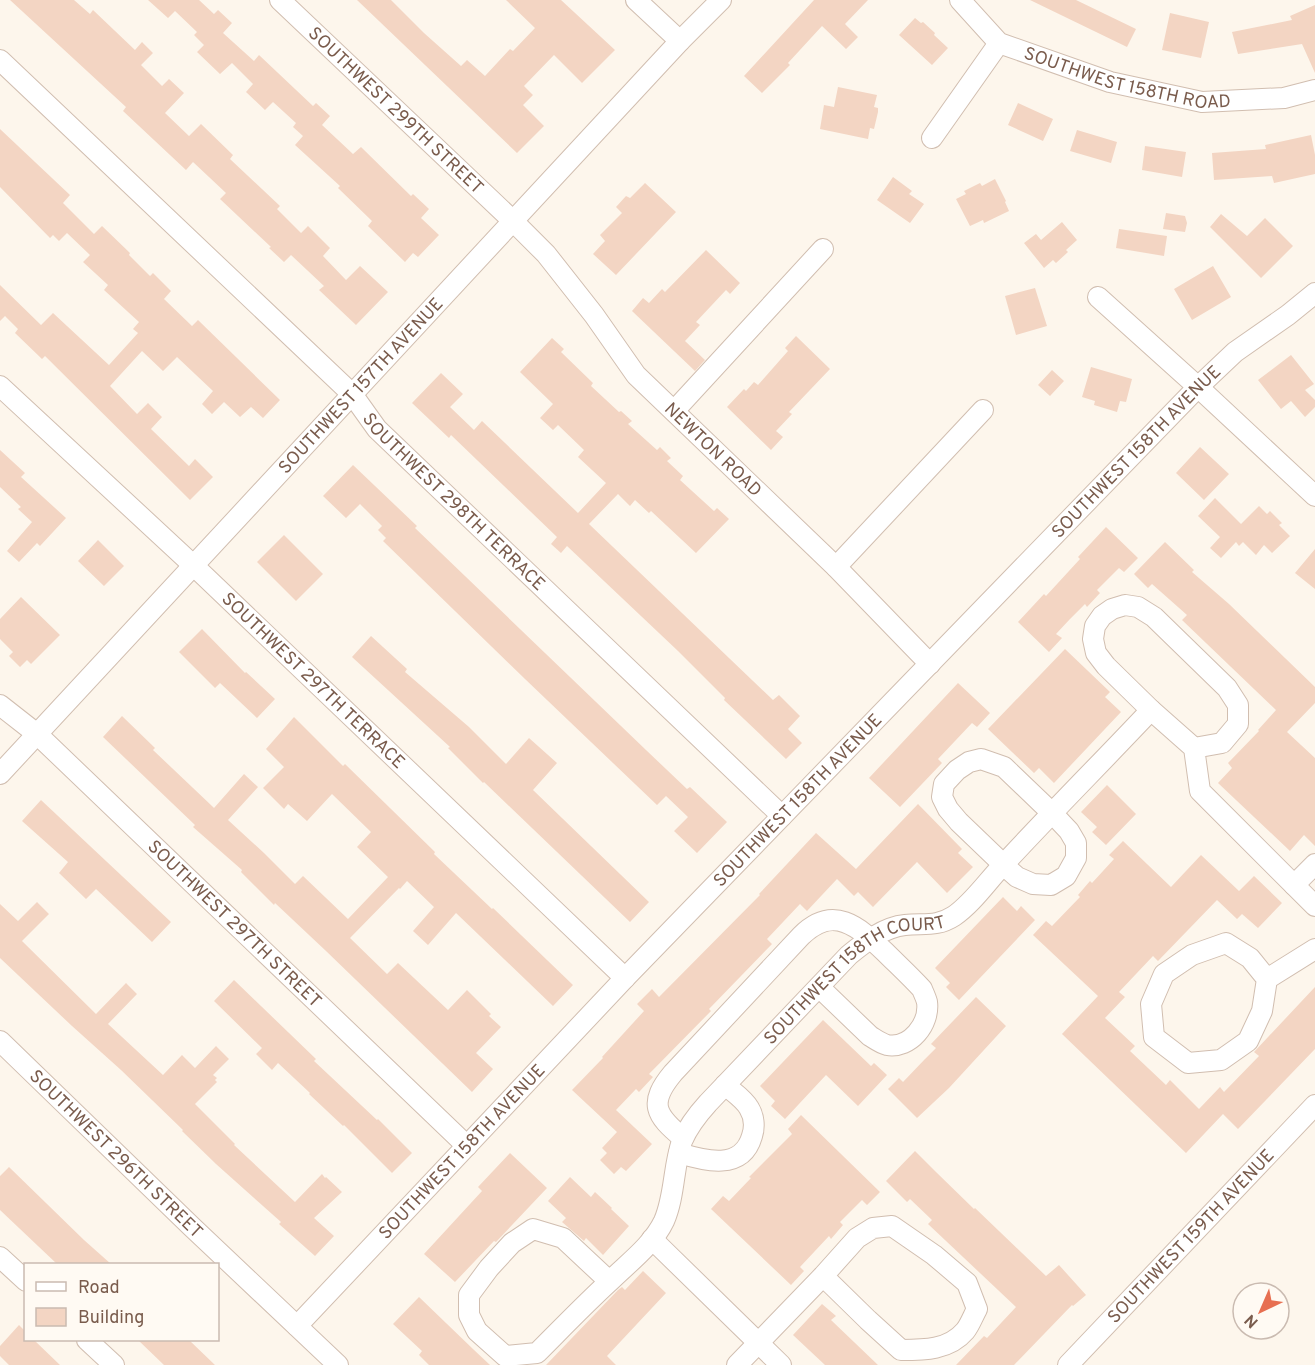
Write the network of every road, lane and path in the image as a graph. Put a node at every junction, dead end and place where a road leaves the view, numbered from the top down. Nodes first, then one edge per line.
1 (280, 0) edge
2 (636, 0) edge
3 (721, 0) edge
4 (960, 0) edge
5 (680, 41) junction
6 (999, 43) junction
7 (0, 60) edge
8 (1315, 90) edge
9 (932, 138) dead end
10 (513, 220) junction
11 (823, 249) dead end
12 (1315, 293) edge
13 (1098, 297) dead end
14 (0, 386) edge
15 (1197, 387) junction
16 (352, 394) junction
17 (983, 410) dead end
18 (674, 411) junction
19 (1315, 496) edge
20 (194, 566) junction
21 (836, 567) junction
22 (930, 664) junction
23 (0, 705) edge
24 (1152, 710) junction
25 (37, 734) junction
26 (1194, 748) junction
27 (0, 774) edge
28 (1053, 814) junction
29 (782, 816) junction
30 (1003, 864) junction
31 (1315, 864) edge
32 (1294, 885) junction
33 (1315, 906) edge
34 (871, 938) junction
35 (1315, 949) edge
36 (625, 978) junction
37 (1267, 979) junction
38 (819, 987) junction
39 (0, 1041) edge
40 (725, 1084) junction
41 (1315, 1105) edge
42 (467, 1146) junction
43 (681, 1146) junction
44 (652, 1239) junction
45 (0, 1257) edge
46 (823, 1276) junction
47 (24, 1279) edge
48 (609, 1281) junction
49 (297, 1326) junction
50 (88, 1341) edge
51 (758, 1343) junction
52 (114, 1365) edge
53 (338, 1365) edge
54 (737, 1365) edge
55 (782, 1365) edge
56 (1068, 1365) edge

1 - 10 street, SOUTHWEST 299TH STREET
2 - 5 street
3 - 5 street, SOUTHWEST 157TH AVENUE
4 - 6 street, SOUTHWEST 158TH ROAD
5 - 10 street, SOUTHWEST 157TH AVENUE
6 - 8 street, SOUTHWEST 158TH ROAD
6 - 9 street
7 - 16 street, SOUTHWEST 298TH TERRACE
10 - 16 street, SOUTHWEST 157TH AVENUE
10 - 18 street, NEWTON ROAD
11 - 18 street
12 - 15 street, SOUTHWEST 158TH AVENUE
13 - 15 street
14 - 20 street, SOUTHWEST 297TH TERRACE
15 - 19 street
15 - 22 street, SOUTHWEST 158TH AVENUE
16 - 20 street, SOUTHWEST 157TH AVENUE
16 - 29 street, SOUTHWEST 298TH TERRACE
17 - 21 street
18 - 21 street, NEWTON ROAD
20 - 25 street, SOUTHWEST 157TH AVENUE
20 - 36 street, SOUTHWEST 297TH TERRACE
21 - 22 street, NEWTON ROAD
22 - 29 street, SOUTHWEST 158TH AVENUE
23 - 25 street, SOUTHWEST 297TH STREET
24 - 26 street
24 - 26 street
24 - 28 street, SOUTHWEST 158TH COURT
25 - 27 street, SOUTHWEST 157TH AVENUE
25 - 42 street, SOUTHWEST 297TH STREET
26 - 32 street
28 - 30 street, SOUTHWEST 158TH COURT
28 - 30 street
28 - 30 street
29 - 36 street, SOUTHWEST 158TH AVENUE
30 - 34 street, SOUTHWEST 158TH COURT
31 - 32 street
32 - 33 street
34 - 38 street, SOUTHWEST 158TH COURT
34 - 38 street
34 - 43 street
35 - 37 street
36 - 42 street, SOUTHWEST 158TH AVENUE
37 - 37 street
38 - 40 street, SOUTHWEST 158TH COURT
39 - 49 street, SOUTHWEST 296TH STREET
40 - 43 street, SOUTHWEST 158TH COURT
40 - 43 street
41 - 56 street, SOUTHWEST 159TH AVENUE
42 - 49 street, SOUTHWEST 158TH AVENUE
43 - 44 street, SOUTHWEST 158TH COURT
44 - 48 street, SOUTHWEST 158TH COURT
44 - 51 street
45 - 47 street
46 - 46 street
46 - 51 street
48 - 48 street, SOUTHWEST 158TH COURT
49 - 53 street, SOUTHWEST 296TH STREET
50 - 52 street
51 - 54 street
51 - 55 street

